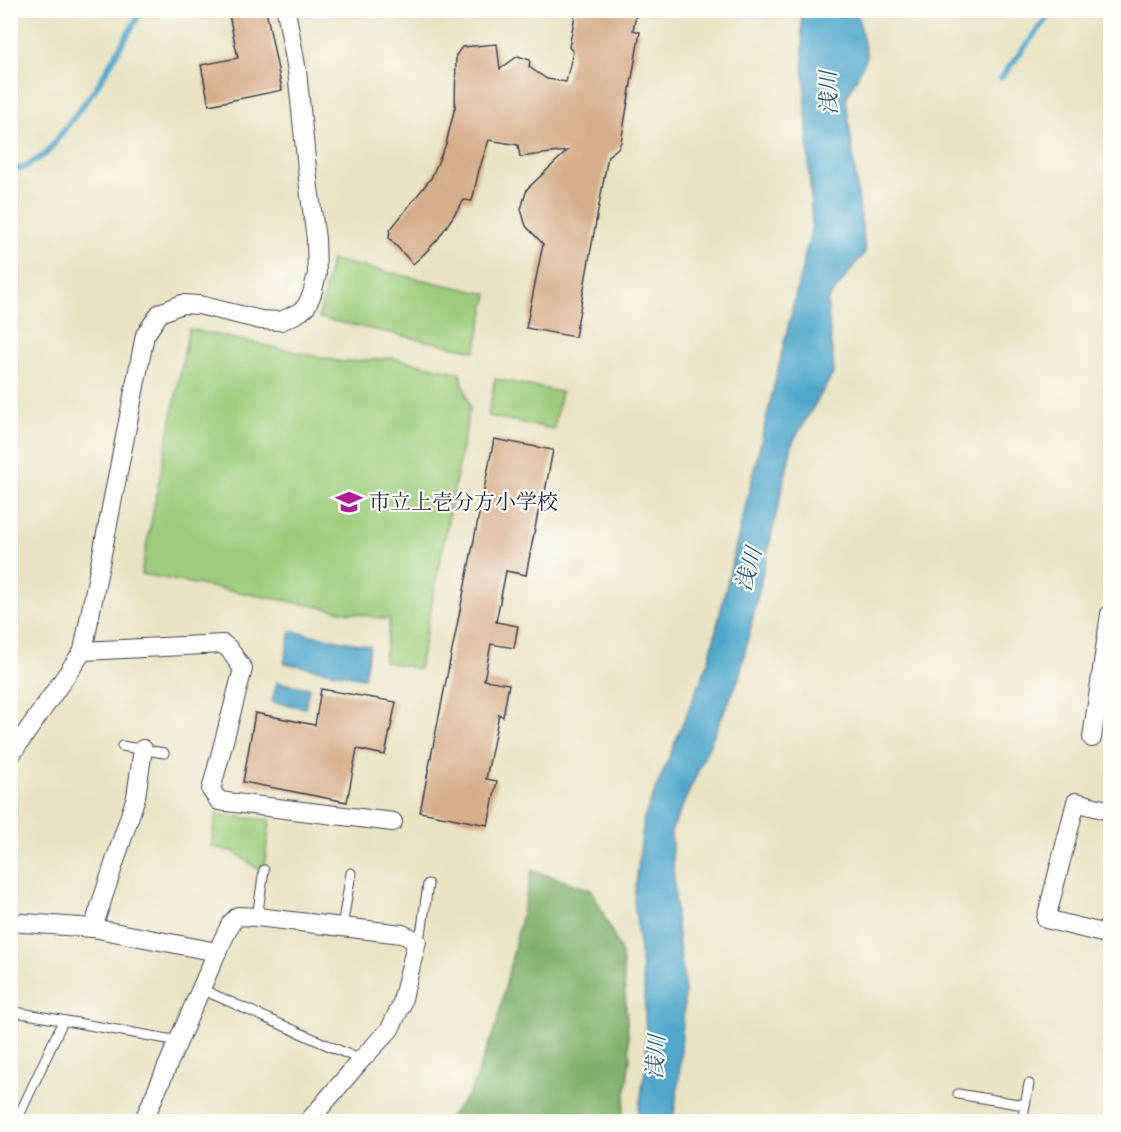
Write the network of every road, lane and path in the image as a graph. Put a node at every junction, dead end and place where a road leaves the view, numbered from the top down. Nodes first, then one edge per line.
1 (286, 10) edge
2 (1110, 614) edge
3 (83, 651) junction
4 (1092, 738) dead end
5 (122, 746) dead end
6 (143, 749) junction
7 (164, 753) dead end
8 (10, 756) edge
9 (1110, 811) edge
10 (393, 822) dead end
11 (264, 870) dead end
12 (351, 873) dead end
13 (428, 884) dead end
14 (257, 917) junction
15 (10, 922) edge
16 (342, 927) junction
17 (93, 928) junction
18 (1110, 935) edge
19 (417, 941) junction
20 (217, 952) junction
21 (201, 989) junction
22 (10, 1011) edge
23 (63, 1021) junction
24 (179, 1041) junction
25 (361, 1060) junction
26 (1029, 1084) dead end
27 (958, 1094) dead end
28 (1024, 1105) junction
29 (16, 1122) edge
30 (143, 1122) edge
31 (308, 1122) edge
32 (1022, 1122) edge

1 - 3 street
2 - 4 street
3 - 8 street
3 - 10 street
5 - 6 lane
6 - 7 lane
6 - 17 street
9 - 18 street
11 - 14 lane
12 - 16 lane
13 - 19 lane
14 - 16 street
14 - 20 street
15 - 17 street
16 - 19 street
17 - 20 street
19 - 25 street
20 - 21 street
21 - 24 street
21 - 25 lane
22 - 23 lane
23 - 24 lane
23 - 29 lane
24 - 30 street
25 - 31 street
26 - 28 lane
27 - 28 lane
28 - 32 lane

